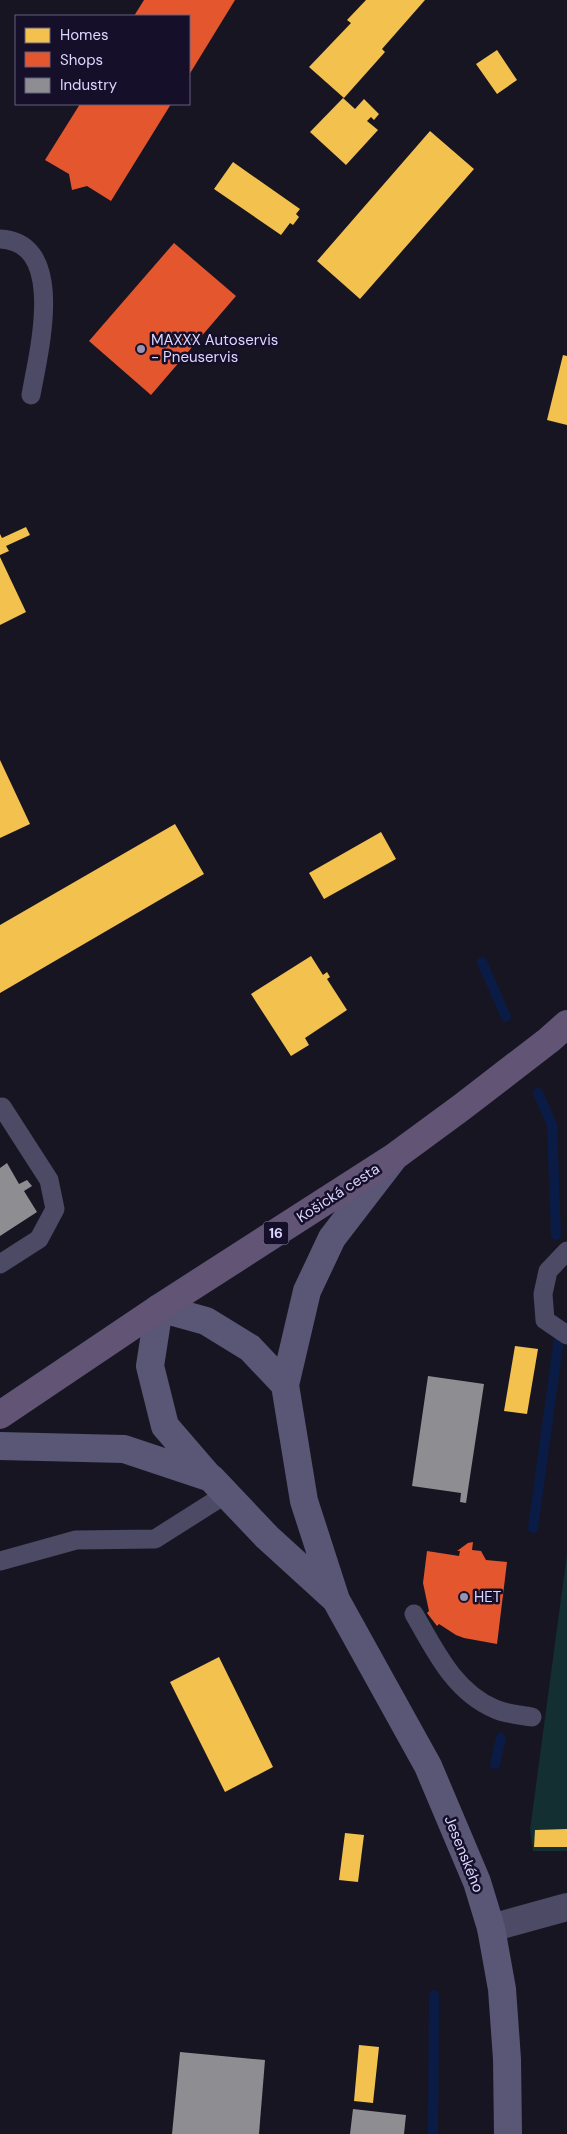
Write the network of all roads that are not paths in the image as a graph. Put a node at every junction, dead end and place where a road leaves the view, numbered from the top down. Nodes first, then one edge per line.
1 (0, 239) edge
2 (31, 395) dead end
3 (567, 1024) edge
4 (0, 1108) edge
5 (394, 1157) junction
6 (567, 1251) edge
7 (0, 1264) edge
8 (159, 1308) junction
9 (567, 1335) edge
10 (284, 1385) junction
11 (0, 1415) edge
12 (0, 1446) edge
13 (218, 1486) junction
14 (0, 1561) edge
15 (336, 1600) junction
16 (414, 1614) dead end
17 (532, 1717) dead end
18 (567, 1907) edge
19 (491, 1928) junction
20 (508, 2134) edge

1 - 2 lane
3 - 5 main road, Košická cesta / 16
4 - 7 lane
5 - 8 main road, Košická cesta / 16
5 - 10 street
6 - 9 lane
8 - 10 street
8 - 11 main road, Košická cesta / 16
8 - 13 street
10 - 15 street
12 - 13 street
13 - 14 lane
13 - 15 street
15 - 19 street, Jesenského
16 - 17 lane
18 - 19 street
19 - 20 street, Jesenského

